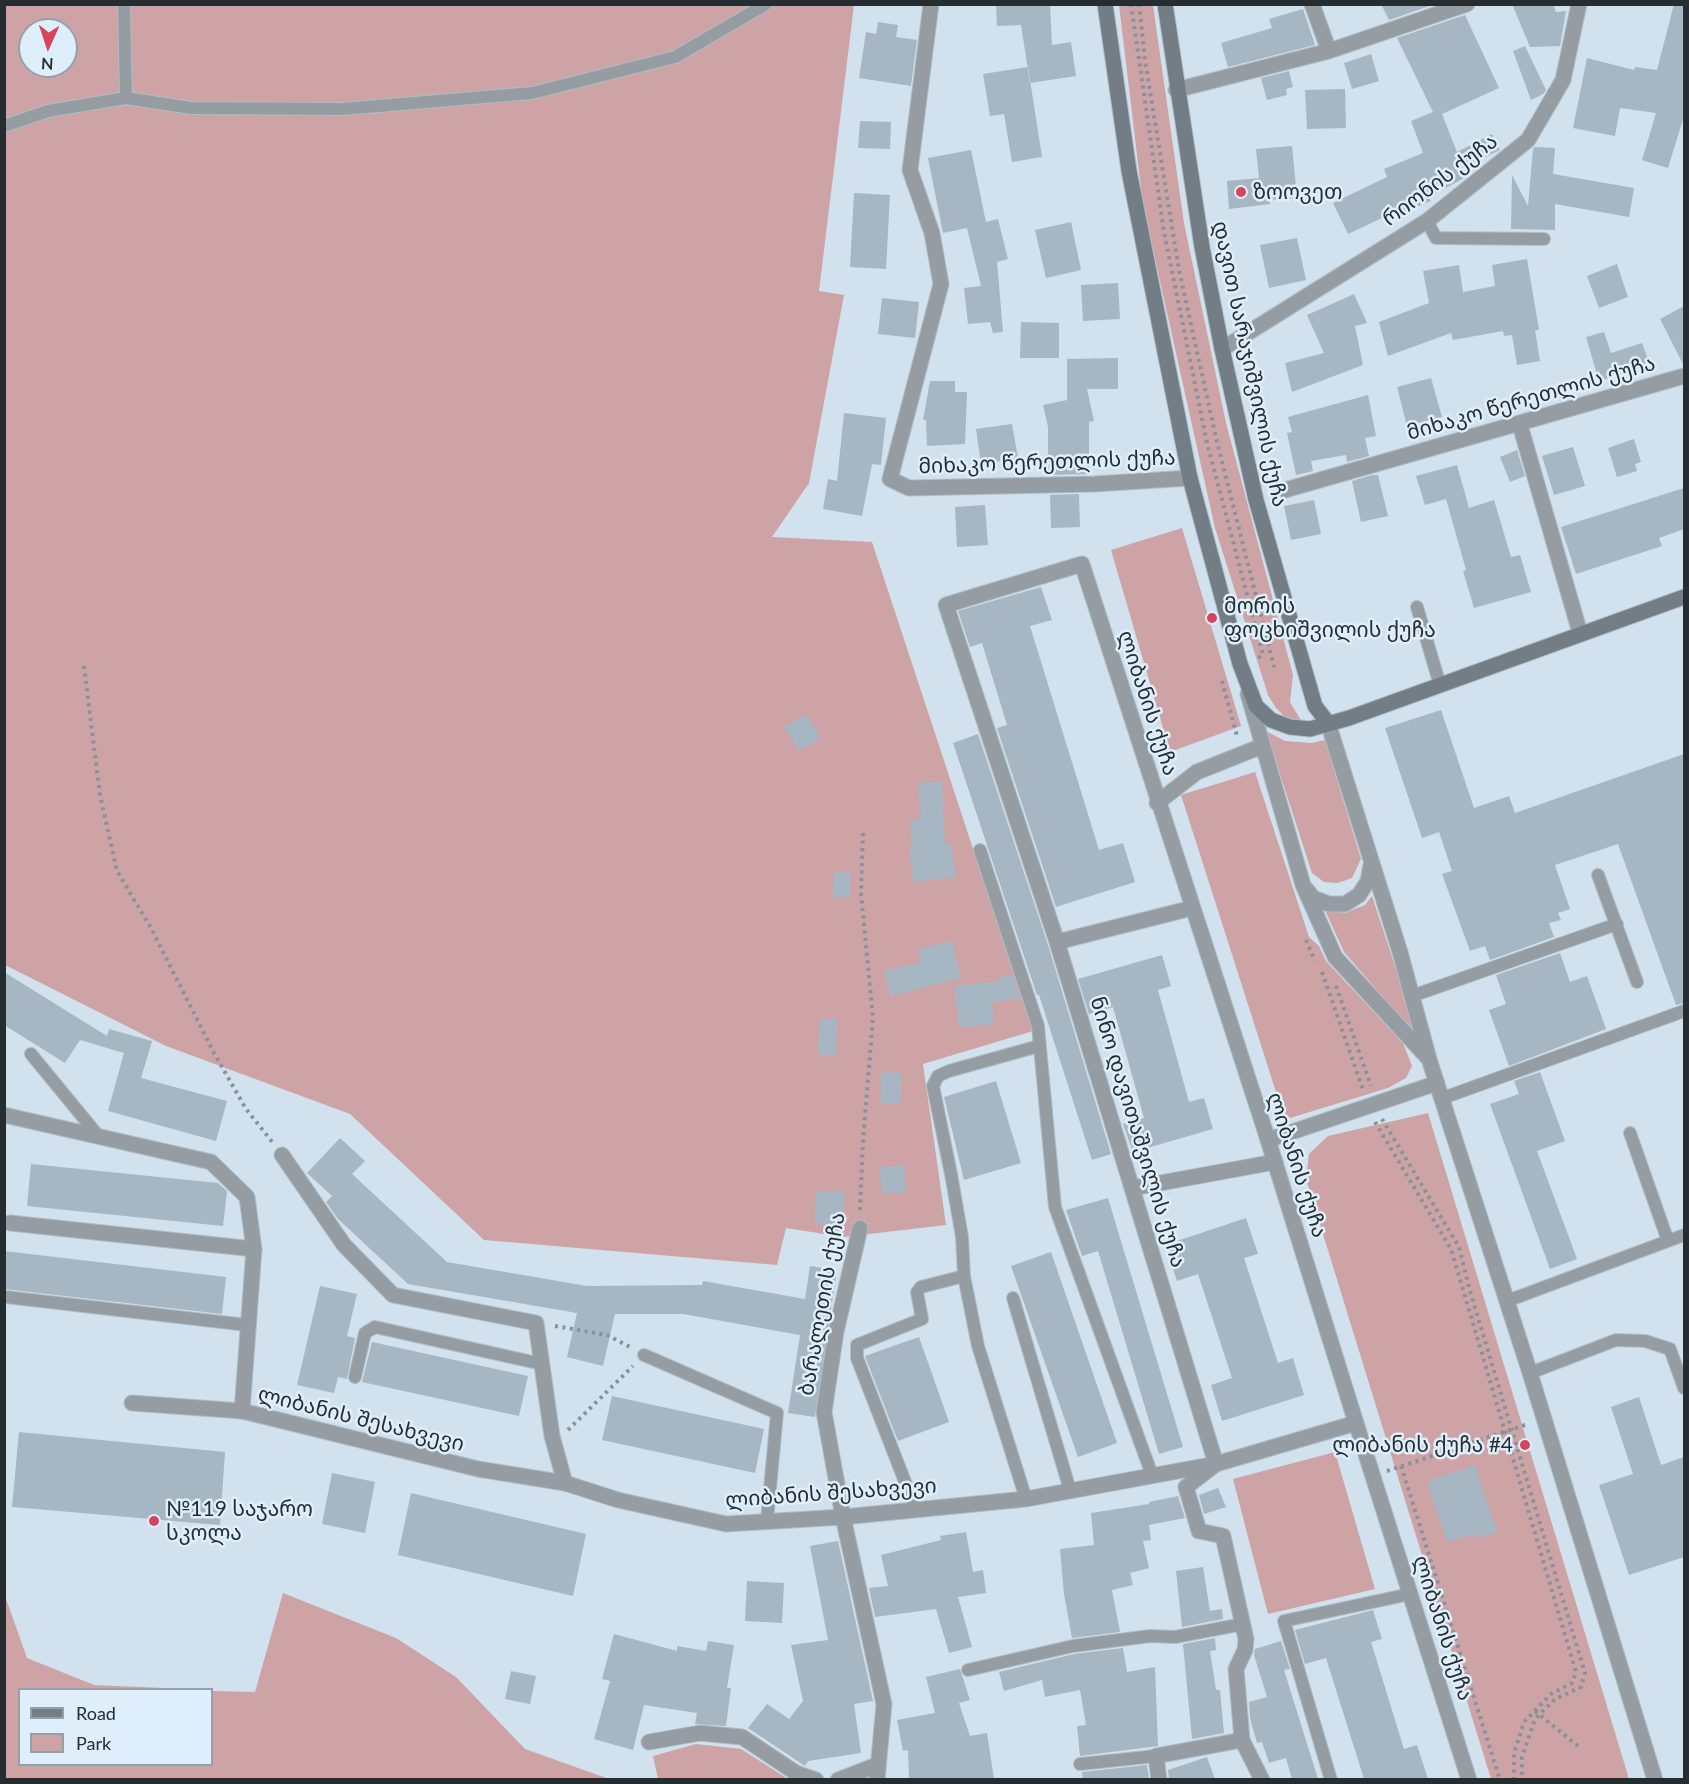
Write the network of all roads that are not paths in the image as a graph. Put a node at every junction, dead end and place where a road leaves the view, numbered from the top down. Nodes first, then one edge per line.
1 (124, 4) edge
2 (766, 4) edge
3 (932, 4) edge
4 (1105, 4) edge
5 (1165, 4) edge
6 (1312, 4) edge
7 (1467, 4) edge
8 (1579, 4) edge
9 (1329, 51) junction
10 (1176, 90) junction
11 (126, 98) junction
12 (4, 126) edge
13 (1428, 221) junction
14 (1544, 239) dead end
15 (1222, 349) junction
16 (1684, 376) edge
17 (1520, 425) junction
18 (1190, 478) junction
19 (1286, 490) dead end
20 (1082, 564) joint
21 (1684, 597) edge
22 (1417, 607) dead end
23 (1580, 633) junction
24 (1440, 685) junction
25 (1247, 688) junction
26 (1328, 723) junction
27 (1262, 746) junction
28 (1157, 803) junction
29 (980, 850) dead end
30 (1371, 864) junction
31 (1598, 875) dead end
32 (1303, 885) junction
33 (1192, 908) junction
34 (1617, 924) junction
35 (1057, 942) junction
36 (1637, 982) dead end
37 (1412, 996) junction
38 (1684, 1011) edge
39 (1040, 1046) junction
40 (31, 1054) dead end
41 (1429, 1059) junction
42 (1437, 1083) junction
43 (1443, 1098) junction
44 (4, 1115) edge
45 (1630, 1133) dead end
46 (100, 1138) junction
47 (1268, 1140) junction
48 (282, 1155) road end
49 (1275, 1162) junction
50 (1133, 1188) junction
51 (10, 1224) dead end
52 (860, 1228) road end
53 (1684, 1235) edge
54 (1668, 1241) junction
55 (254, 1249) junction
56 (964, 1276) junction
57 (6, 1297) dead end
58 (1013, 1299) dead end
59 (1507, 1301) junction
60 (247, 1325) junction
61 (644, 1355) road end
62 (542, 1364) junction
63 (1530, 1373) junction
64 (355, 1377) dead end
65 (1684, 1388) edge
66 (132, 1403) dead end
67 (242, 1411) junction
68 (1356, 1423) junction
69 (1216, 1464) junction
70 (1152, 1475) junction
71 (566, 1483) junction
72 (1070, 1490) junction
73 (1026, 1499) junction
74 (916, 1510) junction
75 (843, 1517) junction
76 (767, 1521) junction
77 (1410, 1594) junction
78 (1243, 1624) junction
79 (968, 1670) dead end
80 (1242, 1740) junction
81 (649, 1743) dead end
82 (1156, 1756) junction
83 (1080, 1764) dead end
84 (877, 1772) edge
85 (816, 1779) edge
86 (838, 1779) edge
87 (1159, 1779) edge
88 (1262, 1779) edge
89 (1331, 1779) edge
90 (1469, 1779) edge
91 (1655, 1779) edge

1 - 11 lane
2 - 11 lane
3 - 18 street, მიხაკო წერეთლის ქუჩა
4 - 18 main road
5 - 10 main road, დავით სარაჯიშვილის ქუჩა
6 - 9 street
7 - 9 street
8 - 13 street, რიონის ქუჩა
9 - 10 street
10 - 15 main road, დავით სარაჯიშვილის ქუჩა
11 - 12 lane
13 - 14 lane
13 - 15 street, რიონის ქუჩა
15 - 26 main road, დავით სარაჯიშვილის ქუჩა
16 - 17 street, მიხაკო წერეთლის ქუჩა
17 - 19 street, მიხაკო წერეთლის ქუჩა
17 - 23 street
18 - 25 main road
20 - 28 street, ლიბანის ქუჩა
20 - 35 street, ნინო დავითაშვილის ქუჩა
21 - 23 main road
22 - 24 lane
23 - 24 main road
24 - 26 main road
25 - 26 main road
25 - 27 street
26 - 30 street
27 - 28 street
27 - 32 street
28 - 33 street, ლიბანის ქუჩა
29 - 39 lane
30 - 32 street
30 - 37 street
31 - 34 lane
32 - 41 street
33 - 35 street
33 - 47 street, ლიბანის ქუჩა
34 - 36 lane
34 - 37 lane
35 - 50 street, ნინო დავითაშვილის ქუჩა
37 - 41 street
38 - 43 lane
39 - 56 lane
39 - 70 lane
40 - 46 lane
41 - 42 street
42 - 43 street
42 - 47 street
43 - 59 street
44 - 46 street
45 - 54 lane
46 - 55 street
47 - 49 street, ლიბანის ქუჩა
48 - 62 street
49 - 50 street
49 - 68 street, ლიბანის ქუჩა
50 - 69 street, ნინო დავითაშვილის ქუჩა
51 - 55 street
52 - 75 street, ბარალეთის ქუჩა
53 - 54 lane
54 - 59 lane
55 - 60 street
56 - 73 lane
56 - 74 lane
57 - 60 lane
58 - 72 lane
59 - 63 street
60 - 67 street
61 - 76 lane
62 - 64 lane
62 - 71 street
63 - 65 lane
63 - 91 street
66 - 67 street, ლიბანის შესახვევი
67 - 71 street, ლიბანის შესახვევი
68 - 69 street, ლიბანის შესახვევი
68 - 77 street, ლიბანის ქუჩა
69 - 70 street, ლიბანის შესახვევი
69 - 78 street
70 - 72 street, ლიბანის შესახვევი
71 - 76 street, ლიბანის შესახვევი
72 - 73 street, ლიბანის შესახვევი
73 - 74 street, ლიბანის შესახვევი
74 - 75 street, ლიბანის შესახვევი
75 - 76 street, ლიბანის შესახვევი
75 - 84 street, ბარალეთის ქუჩა
77 - 89 lane
77 - 90 street, ლიბანის ქუჩა
78 - 79 lane
78 - 80 street
80 - 82 street
80 - 88 street
81 - 85 street
82 - 83 lane
82 - 87 street
84 - 86 street

